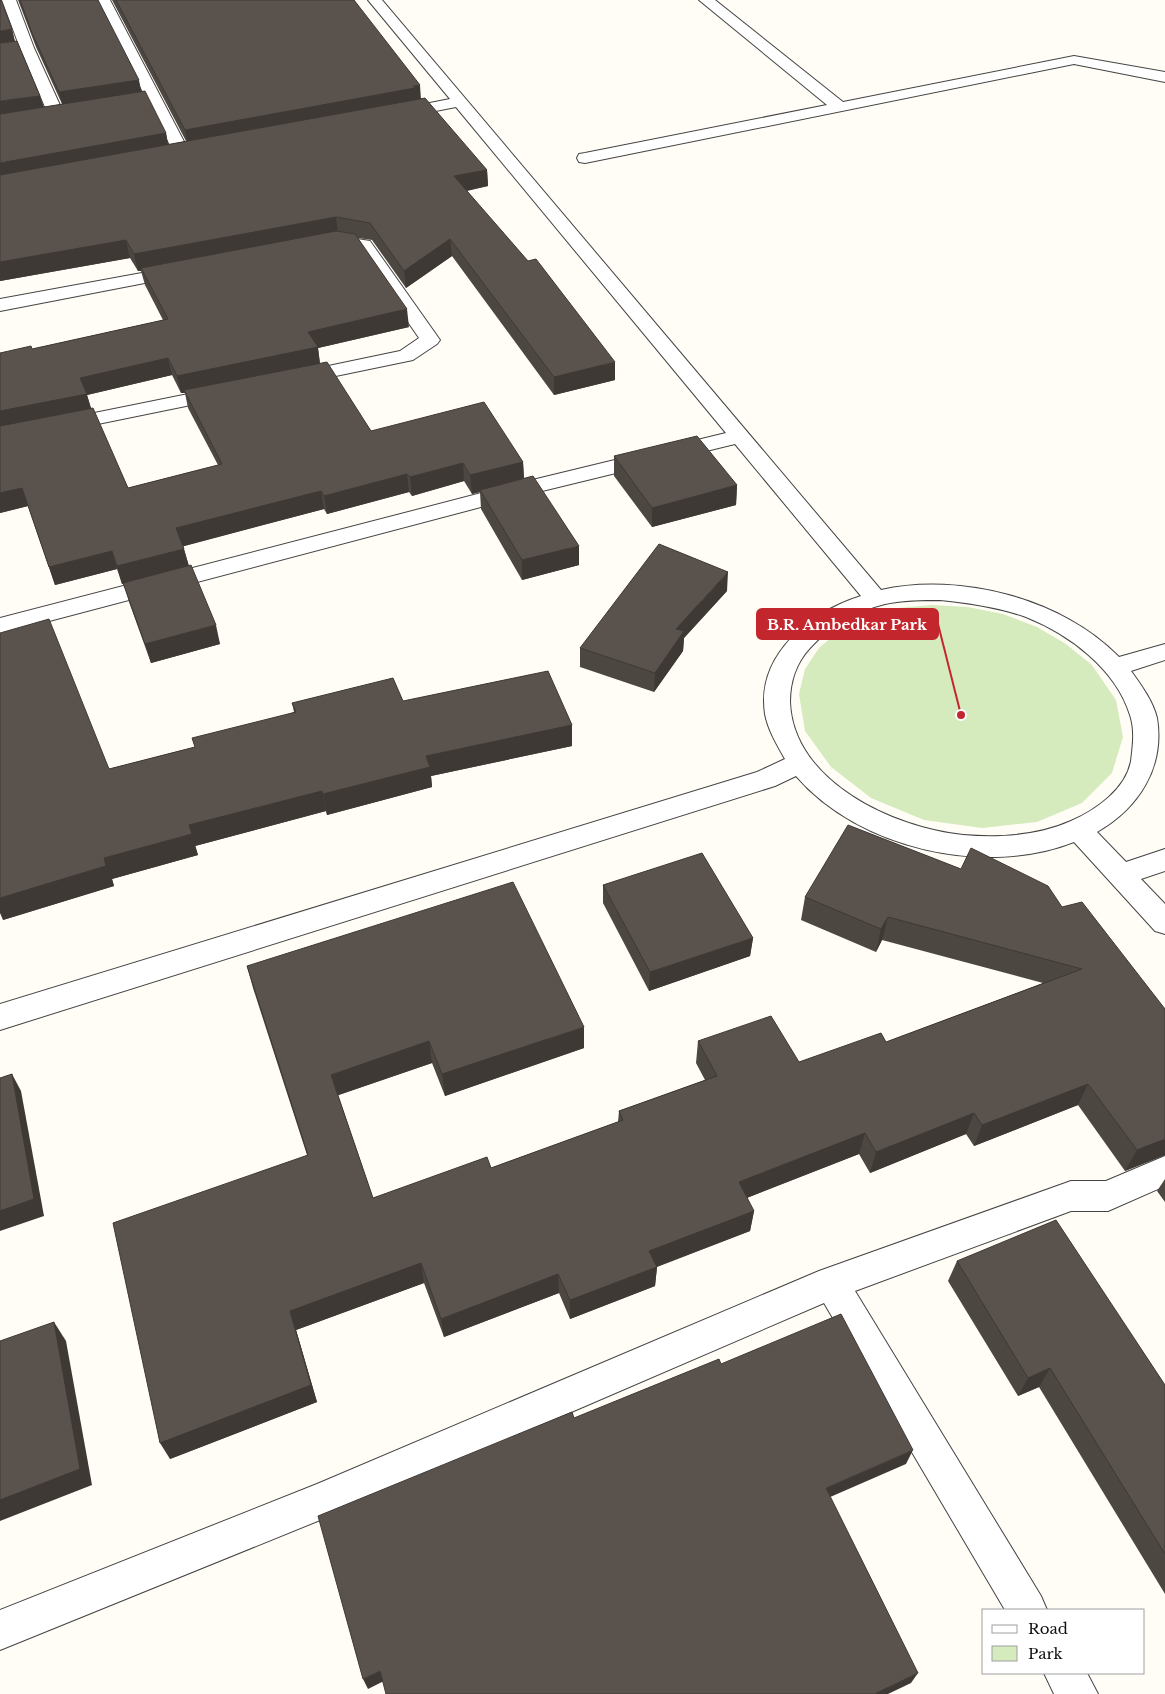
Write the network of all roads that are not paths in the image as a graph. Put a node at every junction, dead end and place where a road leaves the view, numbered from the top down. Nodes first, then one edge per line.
1 (10, 0) edge
2 (103, 0) edge
3 (375, 0) edge
4 (706, 0) edge
5 (27, 48) junction
6 (9, 50) edge
7 (1165, 77) edge
8 (154, 99) junction
9 (134, 102) edge
10 (460, 102) junction
11 (840, 107) junction
12 (76, 111) edge
13 (56, 114) junction
14 (383, 116) edge
15 (37, 118) edge
16 (201, 150) edge
17 (182, 153) junction
18 (162, 157) edge
19 (584, 158) dead end
20 (309, 247) edge
21 (203, 267) edge
22 (0, 306) edge
23 (280, 382) edge
24 (241, 389) edge
25 (740, 436) junction
26 (0, 438) edge
27 (876, 599) junction
28 (0, 626) edge
29 (1165, 652) edge
30 (1116, 667) junction
31 (800, 763) junction
32 (1079, 830) junction
33 (1165, 860) edge
34 (1121, 875) junction
35 (1165, 923) edge
36 (0, 1017) edge
37 (1165, 1172) edge
38 (831, 1283) junction
39 (1026, 1609) edge
40 (0, 1630) edge

1 - 5 street
2 - 8 street
3 - 10 street
4 - 11 street
5 - 6 street
5 - 13 street
7 - 11 street
8 - 9 street
8 - 17 street
10 - 14 street
10 - 25 street
11 - 19 street
12 - 13 street
13 - 15 street
16 - 17 street
17 - 18 street
20 - 23 street
21 - 22 street
24 - 26 street
25 - 27 street
25 - 28 street
27 - 30 street
27 - 31 street
29 - 30 street
30 - 32 street
31 - 32 street
31 - 36 street
32 - 34 street
33 - 34 street
34 - 35 street
37 - 38 street
38 - 39 street
38 - 40 street

